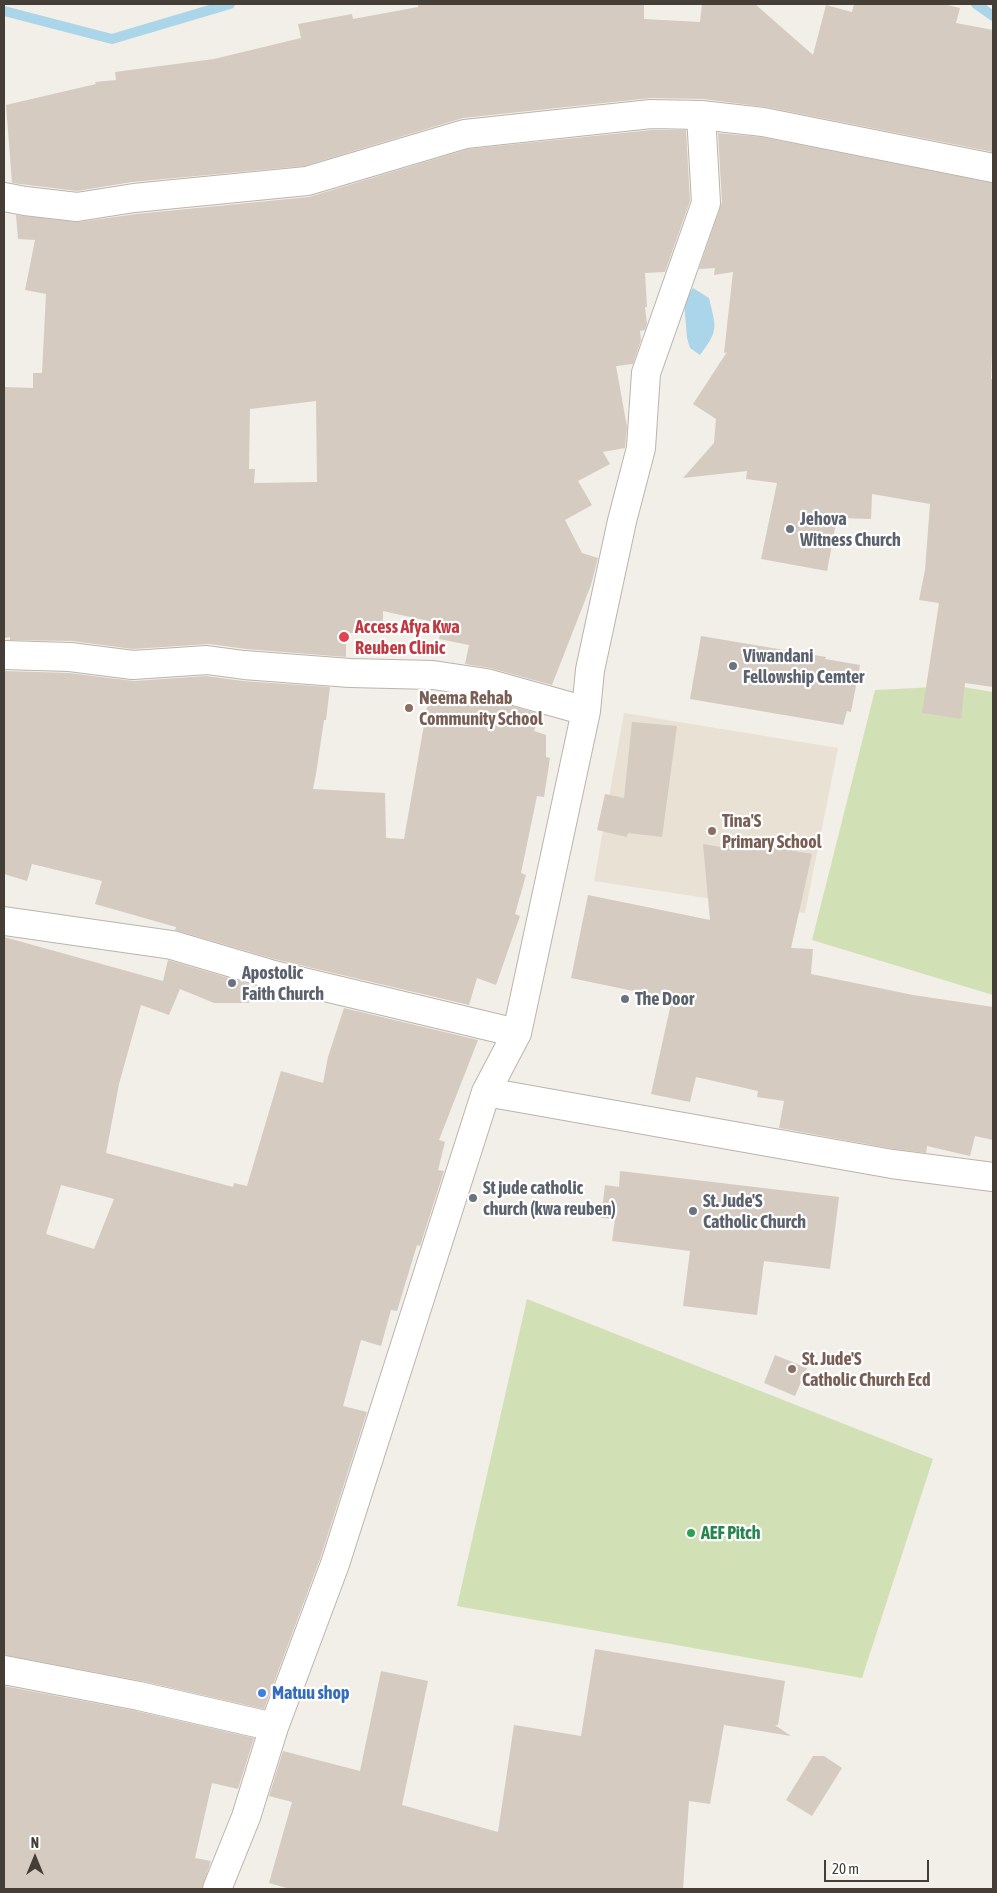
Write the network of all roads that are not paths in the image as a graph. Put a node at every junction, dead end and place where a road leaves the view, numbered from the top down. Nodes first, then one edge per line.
1 (701, 115) junction
2 (993, 168) edge
3 (4, 197) edge
4 (4, 655) edge
5 (586, 710) junction
6 (4, 921) edge
7 (516, 1033) junction
8 (486, 1092) junction
9 (993, 1177) edge
10 (4, 1670) edge
11 (274, 1727) junction
12 (217, 1889) edge

1 - 2 street
1 - 3 street
1 - 5 street
4 - 5 street
5 - 7 street
6 - 7 street
7 - 8 street
8 - 9 street
8 - 11 street
10 - 11 street
11 - 12 street

